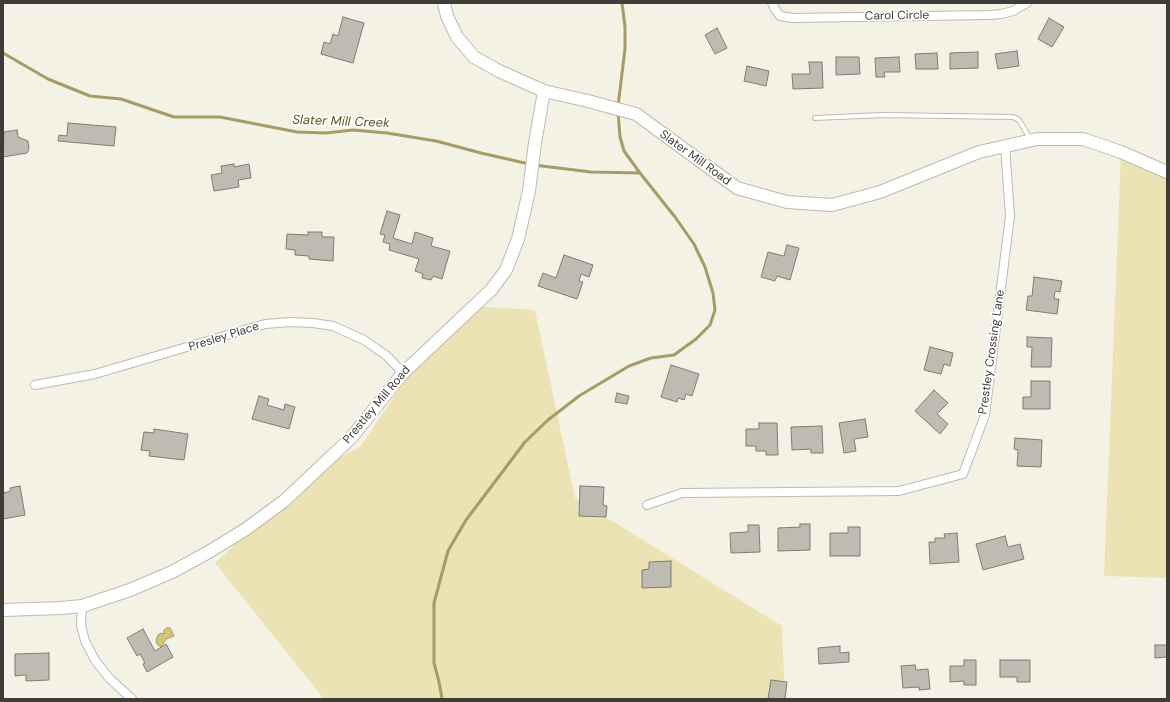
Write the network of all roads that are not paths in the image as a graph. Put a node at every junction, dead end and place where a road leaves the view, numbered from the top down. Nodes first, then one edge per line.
1 (444, 3) edge
2 (772, 3) edge
3 (1027, 3) edge
4 (544, 91) junction
5 (815, 118) dead end
6 (1031, 140) junction
7 (1005, 146) junction
8 (1167, 172) edge
9 (403, 373) junction
10 (35, 385) dead end
11 (647, 505) dead end
12 (82, 606) junction
13 (3, 610) edge
14 (132, 699) edge

1 - 4 street, Slater Mill Road
2 - 3 street, Carol Circle
4 - 7 street, Slater Mill Road
4 - 9 street, Prestley Mill Road
5 - 6 lane
6 - 7 street, Slater Mill Road
6 - 8 street, Slater Mill Road
7 - 11 street, Prestley Crossing Lane
9 - 10 street, Presley Place
9 - 12 street, Prestley Mill Road
12 - 13 street, Prestley Mill Road
12 - 14 street

